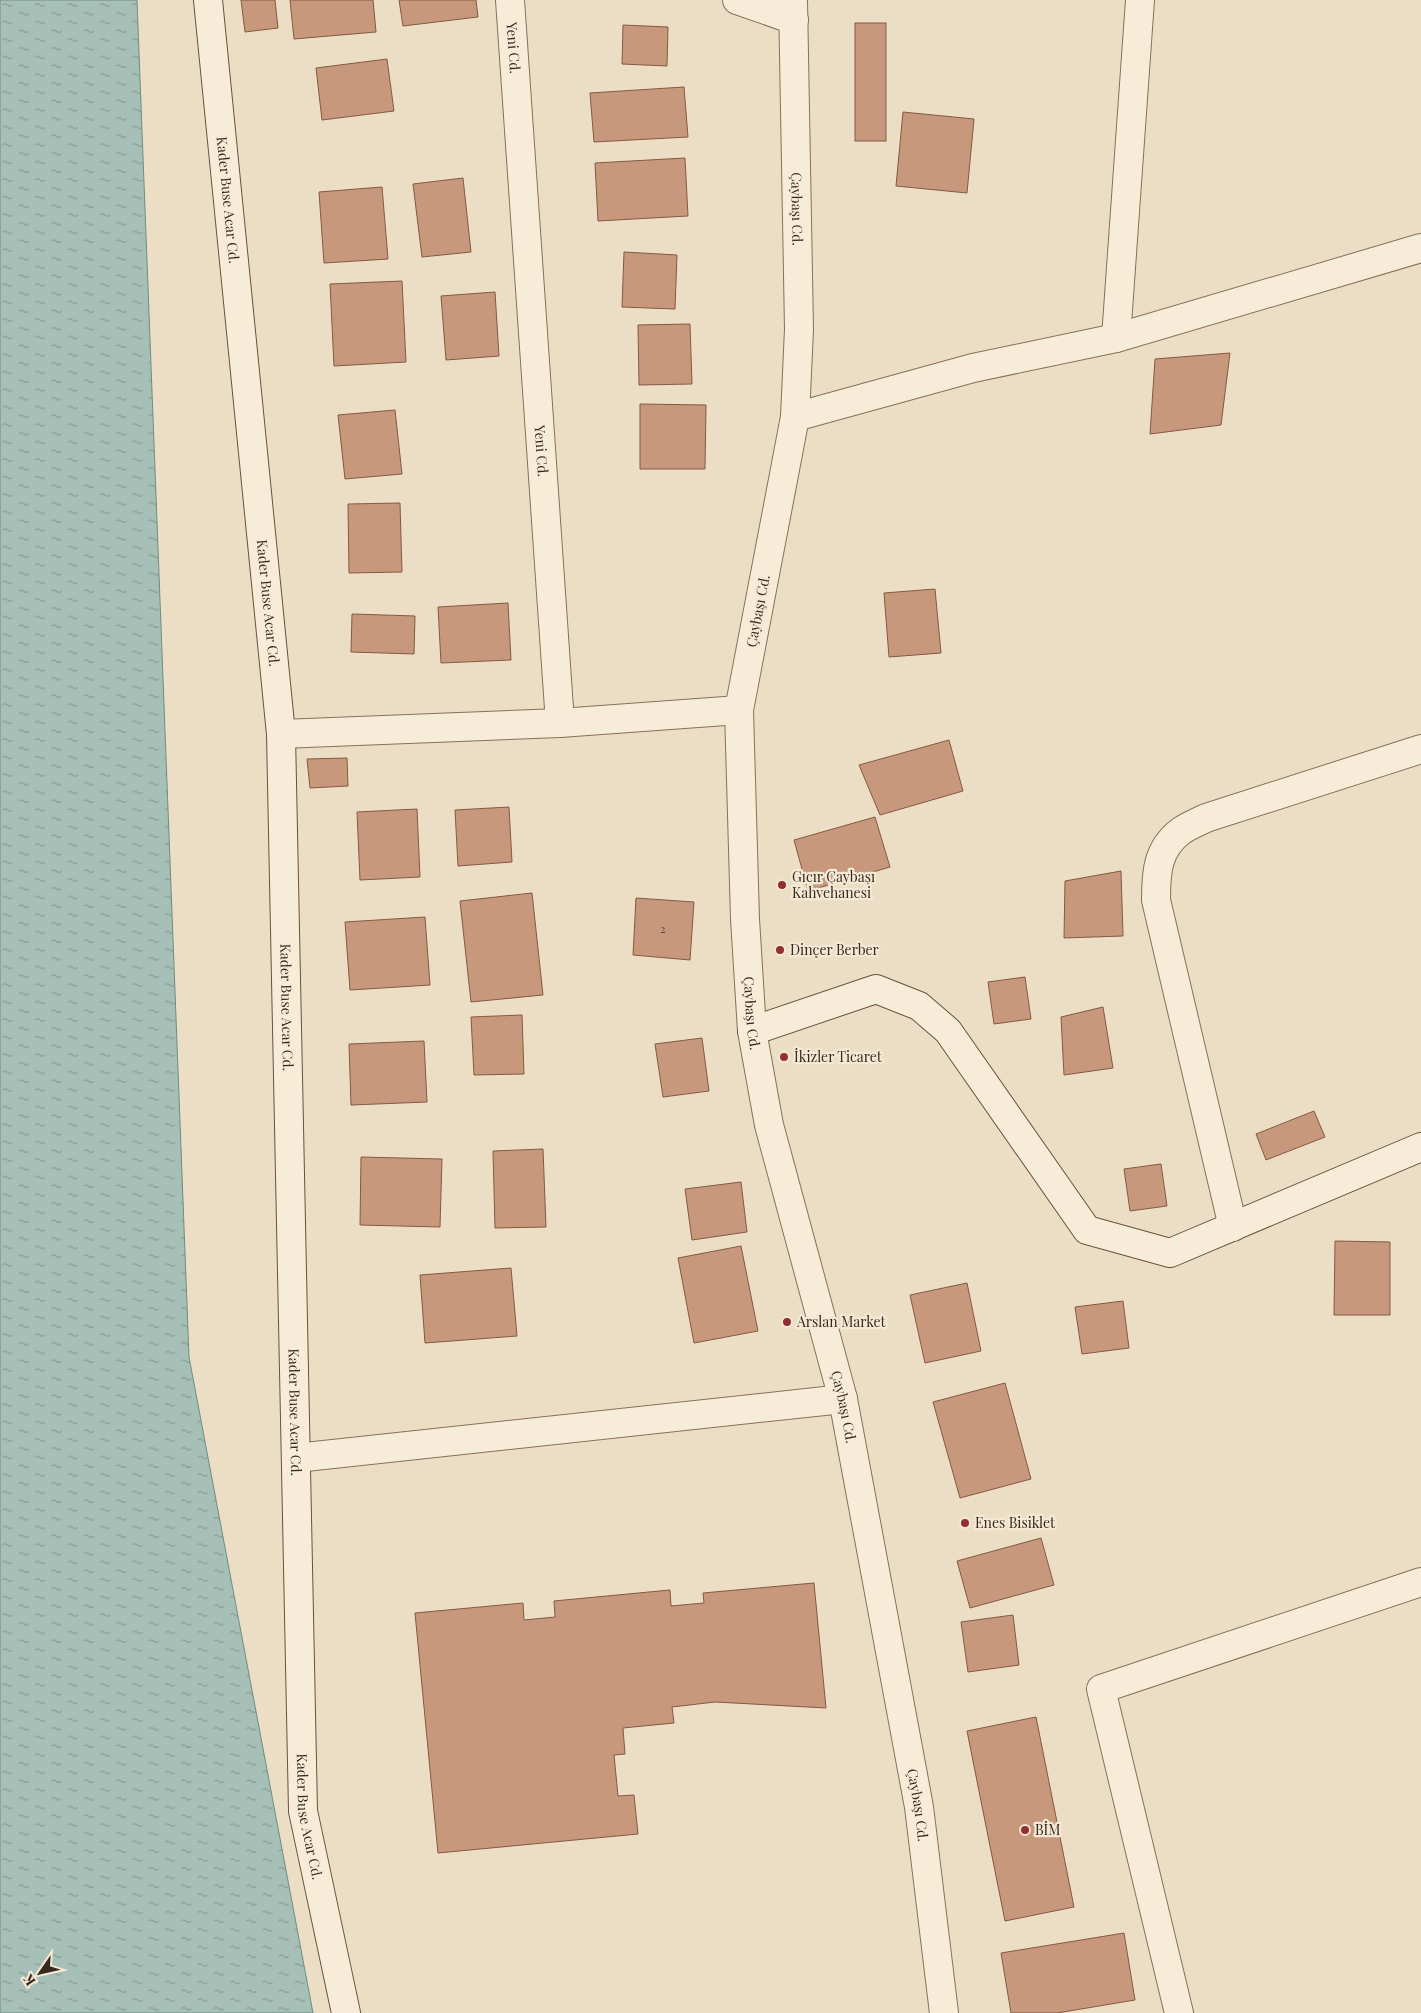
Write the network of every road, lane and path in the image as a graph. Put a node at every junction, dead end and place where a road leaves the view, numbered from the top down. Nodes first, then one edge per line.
1 (208, 0) edge
2 (510, 0) edge
3 (737, 0) edge
4 (1140, 0) edge
5 (794, 10) edge
6 (1421, 248) edge
7 (1116, 338) junction
8 (795, 417) junction
9 (739, 710) junction
10 (560, 723) junction
11 (281, 734) junction
12 (1421, 749) edge
13 (752, 1031) junction
14 (1421, 1146) edge
15 (1233, 1227) junction
16 (843, 1399) junction
17 (296, 1458) junction
18 (1421, 1582) edge
19 (346, 2013) edge
20 (944, 2013) edge
21 (1179, 2013) edge

1 - 11 street, Kader Buse Acar Cd.
2 - 10 street, Yeni Cd.
3 - 5 street
4 - 7 street
5 - 8 street, Çaybaşı Cd.
6 - 7 street
7 - 8 street
8 - 9 street, Çaybaşı Cd.
9 - 10 street
9 - 13 street, Çaybaşı Cd.
10 - 11 street
11 - 17 street, Kader Buse Acar Cd.
12 - 15 street
13 - 15 street
13 - 16 street, Çaybaşı Cd.
14 - 15 street
16 - 17 street
16 - 20 street, Çaybaşı Cd.
17 - 19 street, Kader Buse Acar Cd.
18 - 21 street

